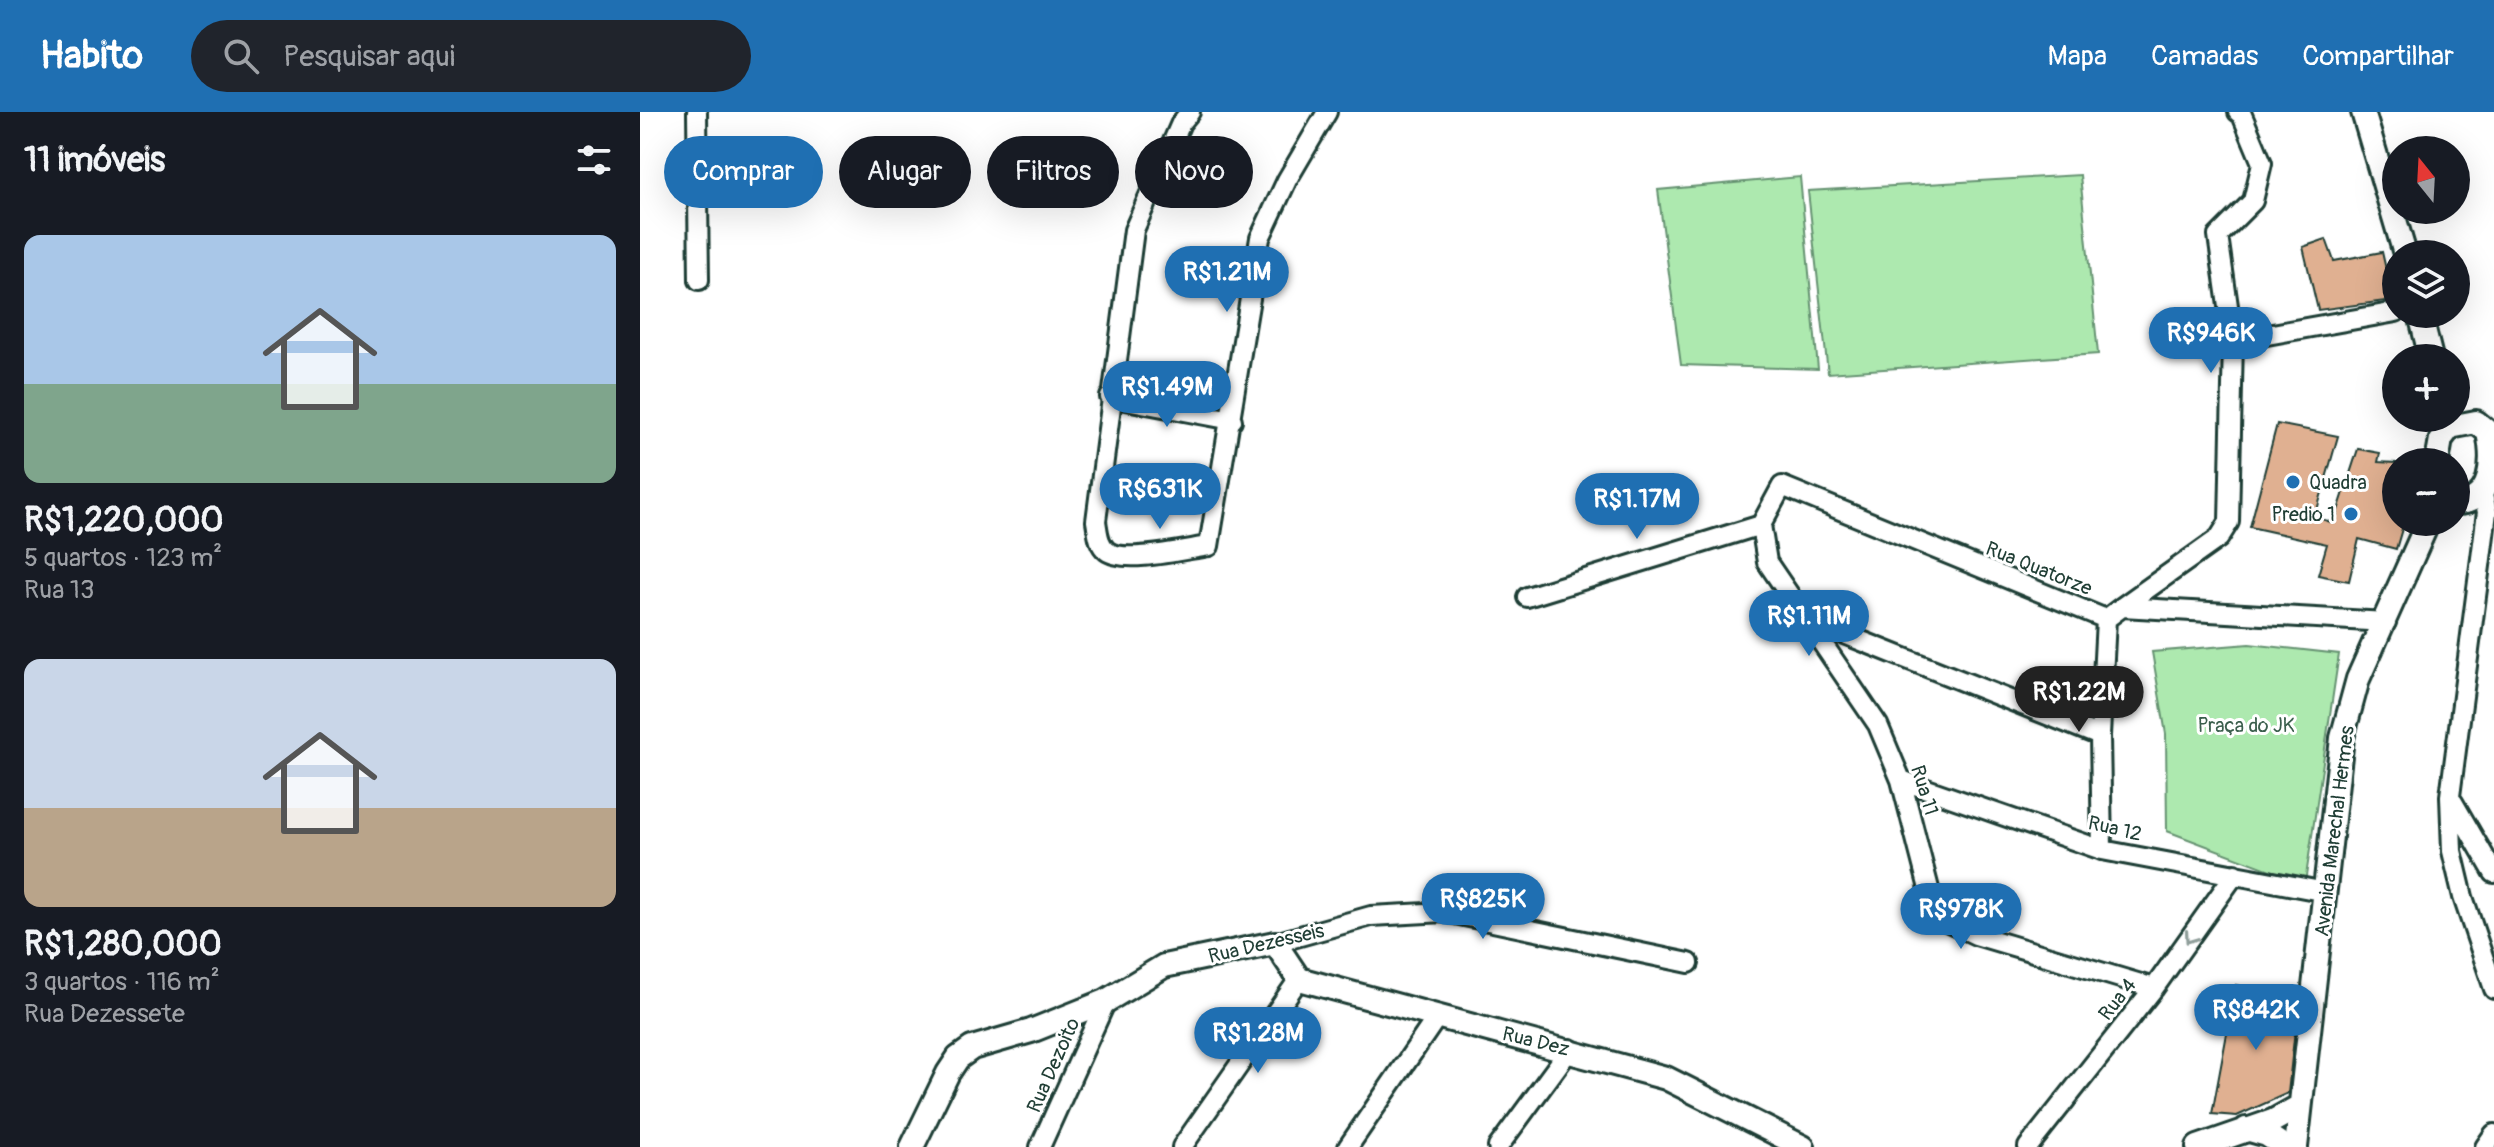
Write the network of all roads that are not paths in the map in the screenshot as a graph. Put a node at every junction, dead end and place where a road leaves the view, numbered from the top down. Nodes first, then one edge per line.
1 (697, 112) edge
2 (1190, 112) edge
3 (1327, 112) edge
4 (2238, 112) edge
5 (2363, 112) edge
6 (2401, 240) edge
7 (699, 280) dead end
8 (2382, 314) edge
9 (2233, 341) junction
10 (1110, 397) junction
11 (1232, 420) junction
12 (2470, 422) edge
13 (2491, 426) edge
14 (2483, 495) junction
15 (2470, 499) edge
16 (1761, 525) junction
17 (2422, 536) edge
18 (1527, 597) dead end
19 (2122, 607) junction
20 (1809, 619) junction
21 (2106, 619) junction
22 (2386, 622) junction
23 (2100, 736) junction
24 (1901, 780) junction
25 (2450, 796) junction
26 (2102, 850) junction
27 (2494, 873) edge
28 (2235, 874) junction
29 (2326, 892) junction
30 (1275, 943) junction
31 (1689, 963) dead end
32 (1299, 979) junction
33 (2154, 988) junction
34 (2494, 989) edge
35 (1106, 1001) junction
36 (1437, 1017) junction
37 (1570, 1049) junction
38 (2298, 1107) junction
39 (2246, 1129) junction
40 (2494, 1134) edge
41 (912, 1147) edge
42 (1040, 1147) edge
43 (1182, 1147) edge
44 (1348, 1147) edge
45 (1498, 1147) edge
46 (1803, 1147) edge
47 (2028, 1147) edge
48 (2198, 1147) edge
49 (2285, 1147) edge
50 (2296, 1147) edge
51 (2485, 1147) edge

1 - 7 street
2 - 10 street
3 - 11 street
4 - 9 street, Rua Quatorze
5 - 6 street
8 - 9 street
9 - 19 street, Rua Quatorze
10 - 11 street
10 - 11 street
12 - 13 street
13 - 14 street
14 - 15 street
14 - 25 street
16 - 18 street
16 - 20 street, Rua 11
16 - 21 street, Rua Quatorze
17 - 22 street, Avenida Marechal Hermes
19 - 21 street, Rua Quatorze
19 - 22 street
20 - 23 street
20 - 24 street, Rua 11
21 - 23 street
22 - 29 street, Avenida Marechal Hermes
23 - 26 street
24 - 26 street, Rua 12
24 - 33 street, Rua 11
25 - 27 street
25 - 34 street
26 - 28 street, Rua 12
28 - 29 street, Rua 12
28 -> 33 street, Rua 4
29 - 38 street, Avenida Marechal Hermes
30 - 31 street, Rua Dezesseis
30 - 32 street
30 - 35 street, Rua Dezesseis
32 - 36 street, Rua Dez
32 - 43 street
33 - 47 street, Rua 4
35 - 41 street, Rua Dezesseis
35 - 42 street, Rua Dezoito
36 - 37 street, Rua Dez
36 - 44 street
37 - 45 street
37 - 46 street, Rua Dez
38 - 39 street
38 - 50 street, Avenida Marechal Hermes
39 - 48 street
39 - 49 street
40 - 51 street

